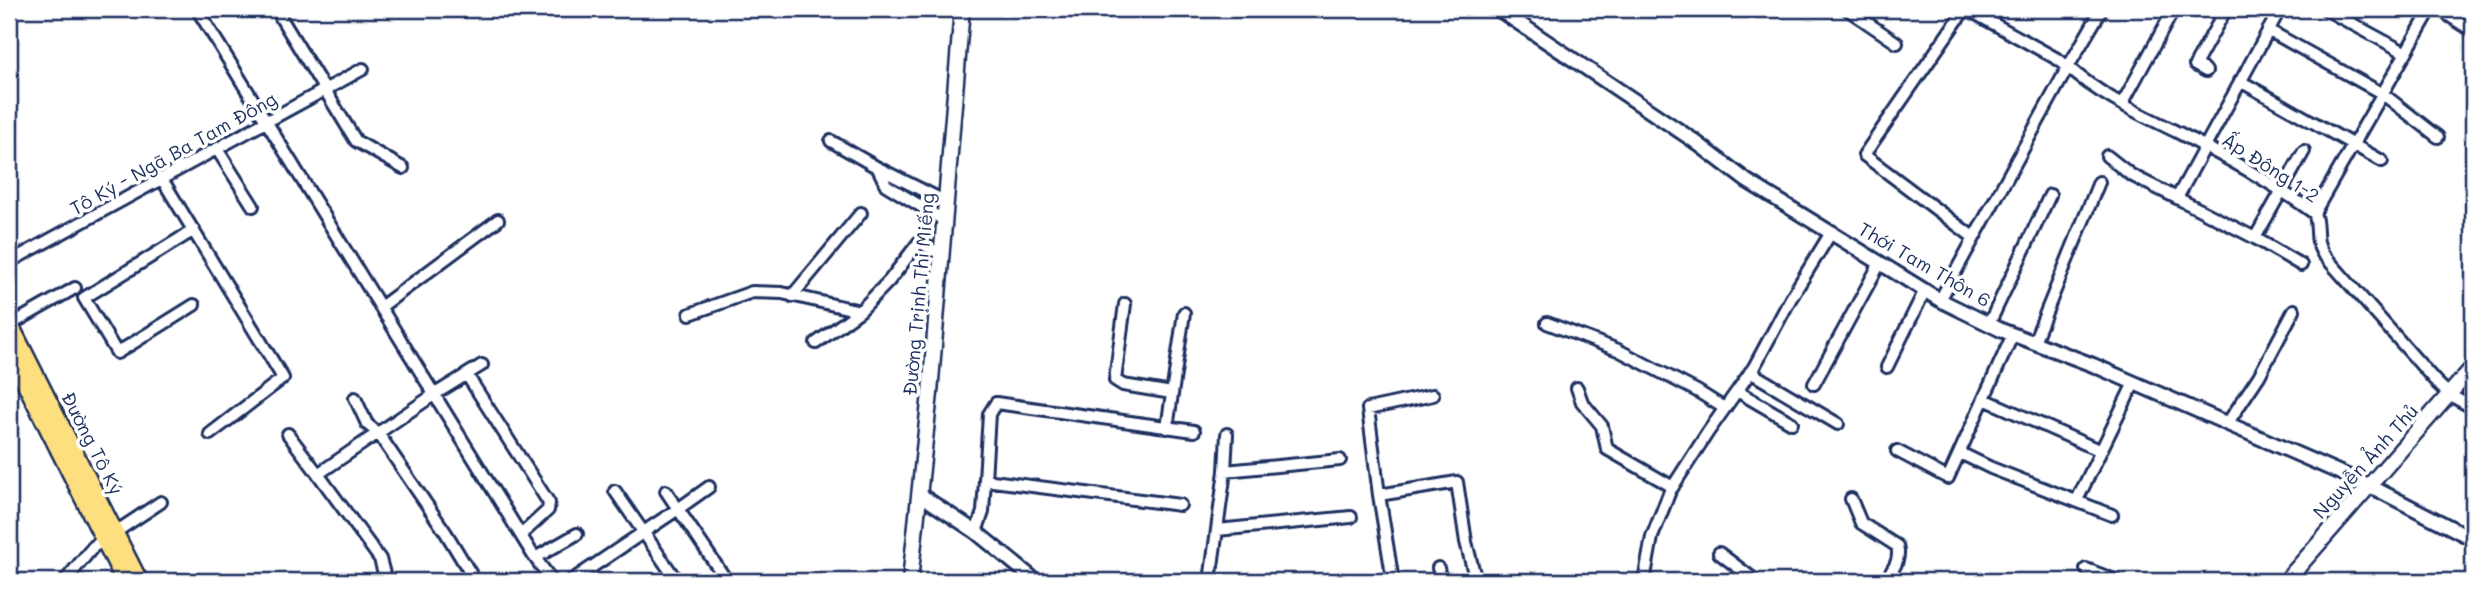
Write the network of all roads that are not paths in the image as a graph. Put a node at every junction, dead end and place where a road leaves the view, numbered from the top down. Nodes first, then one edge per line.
1 (197, 9) edge
2 (962, 9) edge
3 (1499, 9) edge
4 (1847, 9) edge
5 (1966, 9) edge
6 (2102, 9) edge
7 (2174, 9) edge
8 (2226, 9) edge
9 (2280, 9) edge
10 (2325, 9) edge
11 (2431, 9) edge
12 (1982, 12) edge
13 (2448, 15) dead end
14 (281, 18) dead end
15 (2268, 30) junction
16 (2473, 31) edge
17 (1897, 43) dead end
18 (2406, 53) junction
19 (2068, 67) junction
20 (359, 71) dead end
21 (2206, 71) dead end
22 (2240, 81) junction
23 (324, 90) junction
24 (2383, 94) junction
25 (2122, 104) junction
26 (266, 122) junction
27 (2438, 137) dead end
28 (831, 141) dead end
29 (2354, 144) junction
30 (2204, 145) junction
31 (217, 149) junction
32 (2304, 151) dead end
33 (2107, 156) dead end
34 (2382, 161) dead end
35 (403, 168) dead end
36 (878, 168) junction
37 (162, 179) junction
38 (2099, 183) dead end
39 (2282, 191) junction
40 (2050, 195) dead end
41 (2177, 198) junction
42 (946, 202) junction
43 (253, 206) dead end
44 (861, 213) dead end
45 (2314, 213) junction
46 (498, 220) dead end
47 (945, 222) junction
48 (194, 230) junction
49 (1832, 231) junction
50 (1973, 237) junction
51 (2255, 238) junction
52 (942, 255) junction
53 (9, 262) edge
54 (1880, 263) junction
55 (2301, 265) dead end
56 (75, 288) dead end
57 (1925, 290) junction
58 (792, 296) junction
59 (1940, 300) junction
60 (1125, 304) dead end
61 (194, 305) dead end
62 (382, 306) junction
63 (2294, 310) dead end
64 (860, 311) junction
65 (1184, 313) dead end
66 (690, 314) dead end
67 (1547, 323) dead end
68 (9, 324) edge
69 (1989, 324) junction
70 (2013, 334) junction
71 (2034, 342) junction
72 (816, 343) dead end
73 (9, 351) edge
74 (482, 365) dead end
75 (1886, 367) dead end
76 (2473, 367) edge
77 (13, 368) edge
78 (1751, 372) junction
79 (467, 375) junction
80 (2134, 383) junction
81 (1814, 384) dead end
82 (1577, 388) dead end
83 (1737, 391) junction
84 (1172, 393) junction
85 (435, 394) junction
86 (2450, 394) junction
87 (1433, 396) dead end
88 (355, 398) dead end
89 (1984, 399) junction
90 (1724, 408) junction
91 (2473, 408) edge
92 (1792, 423) dead end
93 (1838, 424) dead end
94 (2227, 424) junction
95 (1167, 428) junction
96 (1194, 431) dead end
97 (379, 433) junction
98 (210, 434) dead end
99 (288, 434) dead end
100 (1227, 435) dead end
101 (2101, 451) junction
102 (1897, 452) dead end
103 (1960, 453) junction
104 (1340, 460) dead end
105 (1225, 471) junction
106 (318, 474) junction
107 (985, 481) junction
108 (2368, 485) junction
109 (709, 487) dead end
110 (1673, 488) junction
111 (615, 491) dead end
112 (666, 491) dead end
113 (919, 494) junction
114 (1379, 495) junction
115 (1851, 499) dead end
116 (2077, 500) junction
117 (161, 502) dead end
118 (1180, 505) dead end
119 (678, 509) junction
120 (2112, 515) dead end
121 (1351, 517) dead end
122 (1217, 530) junction
123 (976, 532) junction
124 (643, 533) junction
125 (577, 534) dead end
126 (521, 535) junction
127 (110, 537) junction
128 (2473, 539) edge
129 (1719, 553) dead end
130 (535, 558) junction
131 (1438, 568) dead end
132 (2086, 569) dead end
133 (65, 581) edge
134 (125, 581) edge
135 (139, 581) edge
136 (386, 581) edge
137 (475, 581) edge
138 (552, 581) edge
139 (571, 581) edge
140 (677, 581) edge
141 (727, 581) edge
142 (910, 581) edge
143 (1037, 581) edge
144 (1210, 581) edge
145 (1393, 581) edge
146 (1441, 581) edge
147 (1476, 581) edge
148 (1644, 581) edge
149 (1751, 581) edge
150 (1885, 581) edge
151 (2116, 581) edge
152 (2286, 581) edge

1 - 26 street
2 - 42 main road, Đường Trịnh Thị Miếng
3 - 49 street, Thới Tam Thôn 6
4 - 17 street
5 - 12 street, Ấp Đông 1-2
5 - 50 street
6 - 19 street
7 - 25 street
8 - 21 street
9 - 15 street
10 - 18 street
11 - 18 street
12 - 19 street, Ấp Đông 1-2
13 - 16 street
14 - 23 street
15 - 22 street
15 - 24 street
18 - 24 street
19 - 25 street, Ấp Đông 1-2
19 - 50 street
20 - 23 street, Tô Ký - Ngã Ba Tam Đông
22 - 29 street
22 - 30 street
23 - 26 street, Tô Ký - Ngã Ba Tam Đông
23 - 35 street
24 - 27 street
24 - 29 street
25 - 30 street, Ấp Đông 1-2
26 - 31 street, Tô Ký - Ngã Ba Tam Đông
26 - 62 street
28 - 36 street
29 - 34 street
29 - 45 street
30 - 39 street, Ấp Đông 1-2
30 - 41 street
31 - 37 street, Tô Ký - Ngã Ba Tam Đông
31 - 43 street
32 - 39 street
33 - 41 street
36 - 42 street
36 - 47 street
37 - 48 street
37 - 53 street, Tô Ký - Ngã Ba Tam Đông
38 - 71 street
39 - 45 street, Ấp Đông 1-2
39 - 51 street
40 - 69 street
41 - 51 street
42 - 47 main road, Đường Trịnh Thị Miếng
44 - 58 street
45 - 86 street, Ấp Đông 1-2
46 - 62 street
47 - 52 main road, Đường Trịnh Thị Miếng
48 - 61 street
48 - 98 street
49 - 54 street, Thới Tam Thôn 6
49 - 78 street
50 - 59 street
51 - 55 street
52 - 64 street
52 - 113 main road, Đường Trịnh Thị Miếng
54 - 57 street, Thới Tam Thôn 6
54 - 81 street
56 - 68 street
57 - 59 street, Thới Tam Thôn 6
57 - 75 street
58 - 64 street
58 - 66 street
59 - 69 street, Thới Tam Thôn 6
60 - 84 street
62 - 85 street
63 - 94 street
64 - 72 street
65 - 84 street
67 - 90 street
68 - 127 main road, Đường Tô Ký
69 - 70 street, Thới Tam Thôn 6
70 - 71 street, Thới Tam Thôn 6
70 - 89 street
71 - 80 street, Thới Tam Thôn 6
73 - 77 main road, Đường Tô Ký
74 - 79 street
76 - 86 main road, Nguyễn Ảnh Thủ
77 - 127 main road, Đường Tô Ký
78 - 83 street
78 - 93 street
79 - 85 street
79 - 126 street
80 - 94 street, Thới Tam Thôn 6
80 - 101 street
82 - 110 street
83 - 90 street
83 - 92 street
84 - 95 street
85 - 97 street
85 - 126 street
86 - 91 street, Ấp Đông 1-2
86 - 108 main road, Nguyễn Ảnh Thủ
87 - 114 street
88 - 97 street
89 - 101 street
89 - 103 street
90 - 110 street
94 - 108 street, Thới Tam Thôn 6
95 - 96 street
95 - 107 street
97 - 106 street
97 - 137 street
99 - 106 street
100 - 105 street
101 - 116 street
102 - 103 street
103 - 116 street
104 - 105 street
105 - 122 street
106 - 136 street
107 - 118 street
107 - 123 street
108 - 128 street, Thới Tam Thôn 6
108 - 152 main road, Nguyễn Ảnh Thủ
109 - 119 street
110 - 148 street
111 - 124 street
112 - 119 street
113 - 123 street
113 - 142 main road, Đường Trịnh Thị Miếng
114 - 145 street
114 - 147 street
115 - 150 street
116 - 120 street
117 - 127 street
119 - 124 street
119 - 141 street
121 - 122 street
122 - 144 street
123 - 143 street
124 - 139 street
124 - 140 street
125 - 130 street
126 - 130 street
127 - 133 street
127 - 134 main road, Đường Tô Ký
127 - 135 main road, Đường Tô Ký
129 - 149 street
130 - 138 street
131 - 146 street
132 - 151 street

